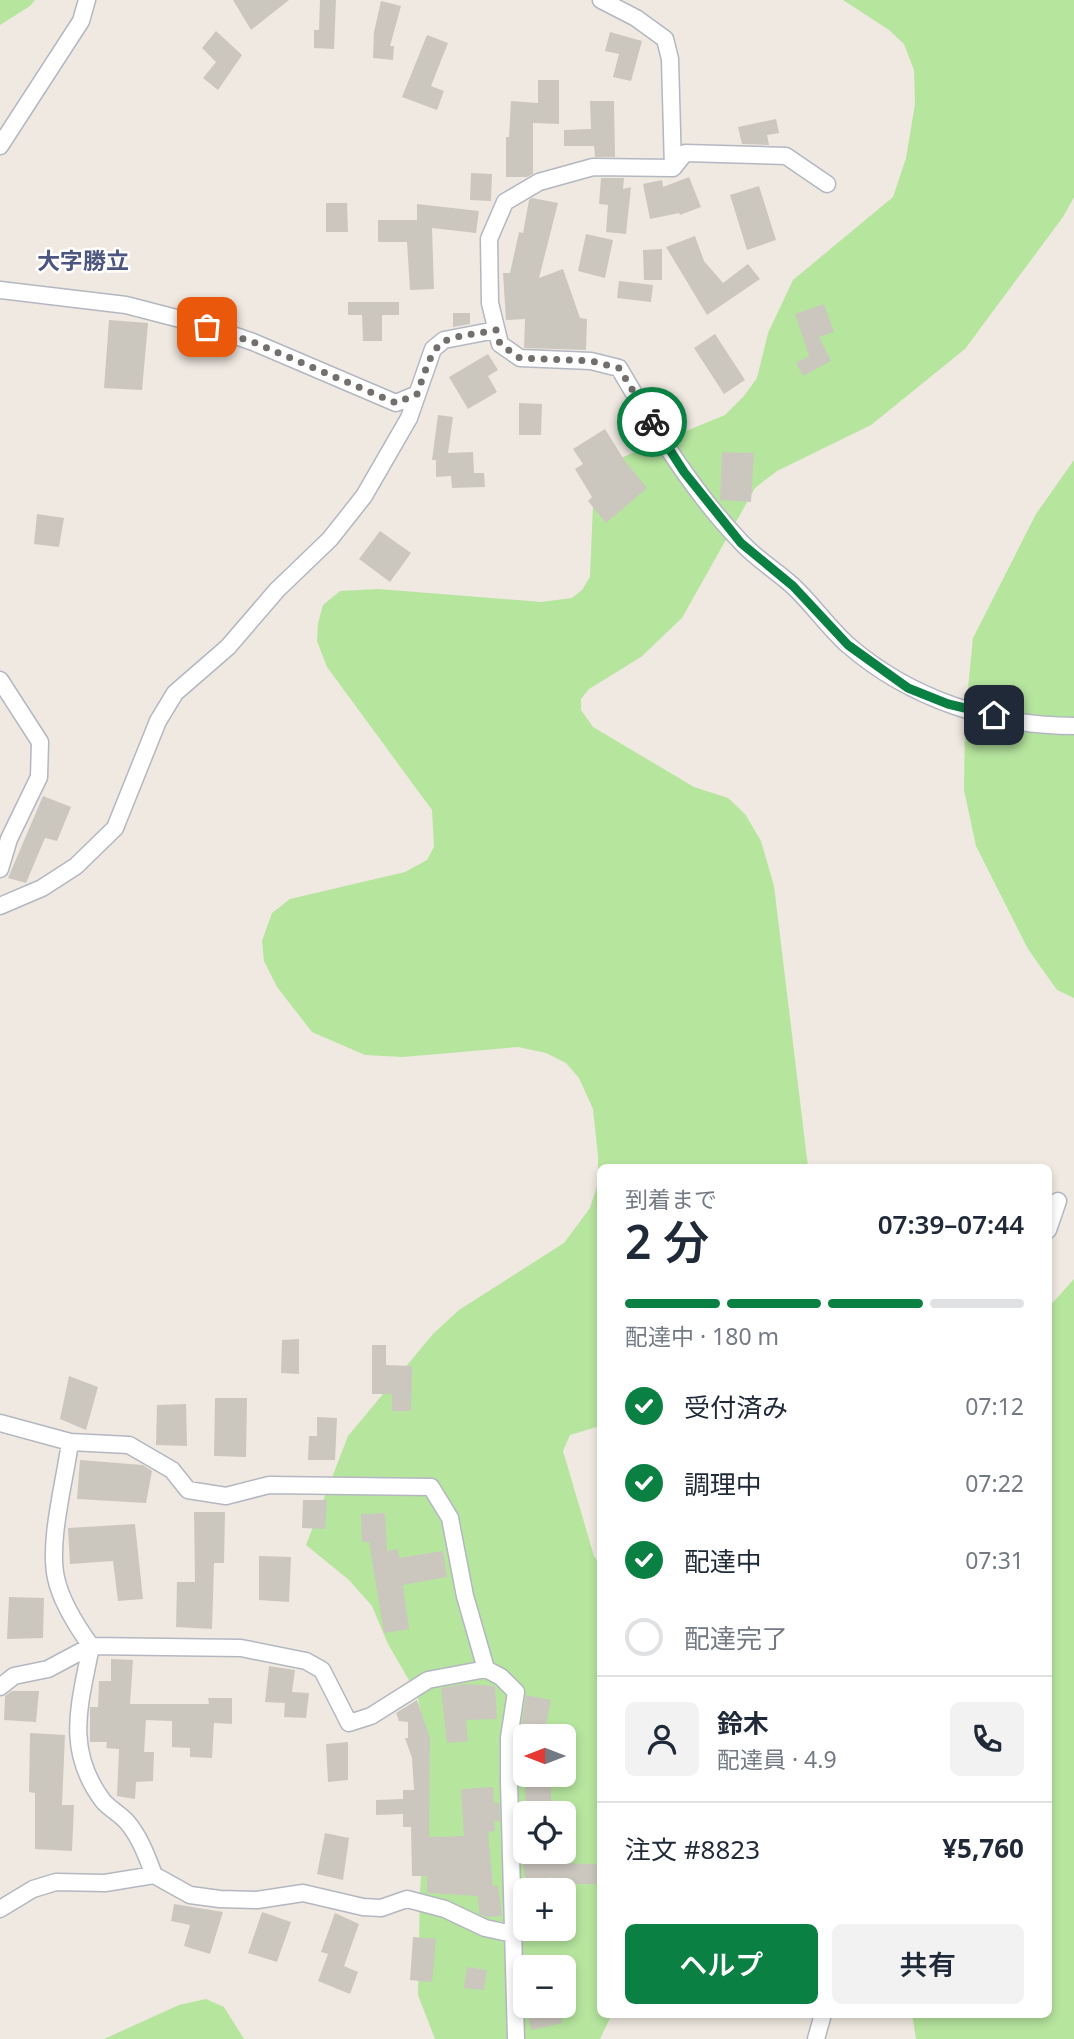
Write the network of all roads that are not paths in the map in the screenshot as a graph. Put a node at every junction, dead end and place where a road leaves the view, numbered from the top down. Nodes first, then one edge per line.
1 (87, 0) edge
2 (601, 0) edge
3 (0, 146) edge
4 (673, 168) junction
5 (827, 184) dead end
6 (0, 290) edge
7 (496, 330) junction
8 (417, 394) junction
9 (0, 680) edge
10 (1074, 726) edge
11 (0, 869) edge
12 (0, 906) edge
13 (1058, 1201) dead end
14 (1052, 1218) edge
15 (0, 1423) edge
16 (70, 1442) junction
17 (91, 1646) junction
18 (486, 1669) junction
19 (0, 1687) edge
20 (154, 1875) junction
21 (0, 1909) edge
22 (513, 1934) joint
23 (513, 1941) edge
24 (821, 2018) edge
25 (516, 2039) edge
26 (816, 2039) edge

1 - 3 street
2 - 4 street
4 - 5 street
4 - 7 street
6 - 8 street
7 - 8 street
7 - 10 street
8 - 12 street
9 - 11 street
13 - 14 street
15 - 16 street
16 - 17 street
16 - 18 street
17 - 18 street
17 - 19 street
17 - 20 street
18 - 22 street
20 - 21 street
20 - 22 street
23 - 25 street
24 - 26 street

